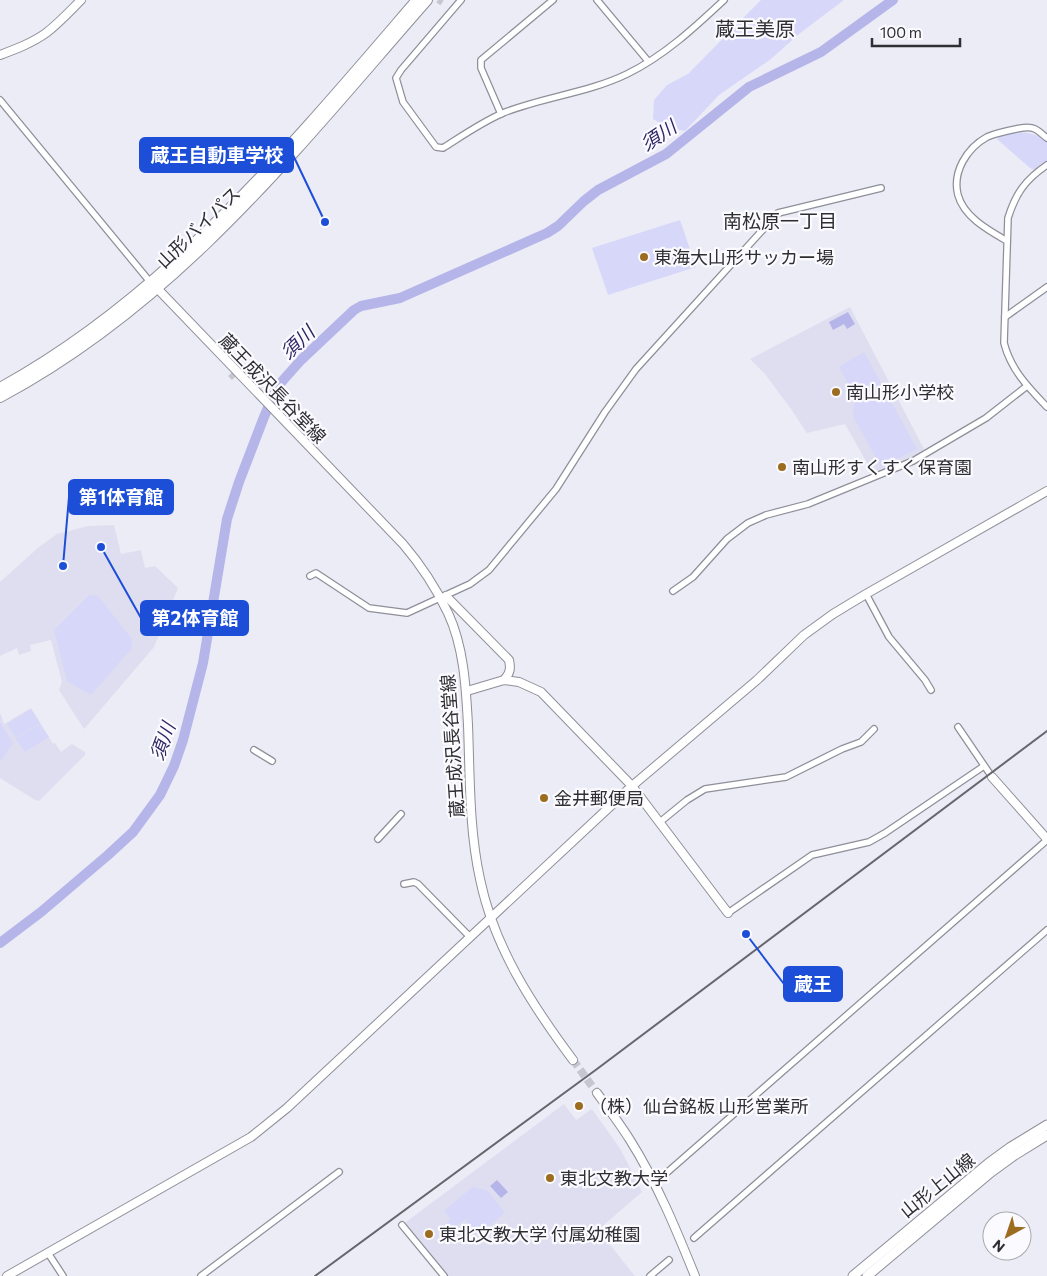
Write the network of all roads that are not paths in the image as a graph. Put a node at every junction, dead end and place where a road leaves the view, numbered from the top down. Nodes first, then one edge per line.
1 (81, 0) edge
2 (417, 0) edge
3 (428, 0) edge
4 (461, 0) edge
5 (553, 0) edge
6 (597, 0) edge
7 (724, 0) edge
8 (0, 55) edge
9 (648, 61) junction
10 (0, 100) edge
11 (501, 114) junction
12 (1047, 138) edge
13 (1047, 165) edge
14 (881, 188) dead end
15 (1006, 241) junction
16 (154, 286) junction
17 (1047, 288) edge
18 (1005, 317) junction
19 (1027, 386) junction
20 (0, 388) edge
21 (0, 397) edge
22 (1047, 407) edge
23 (1047, 491) edge
24 (310, 576) dead end
25 (673, 591) dead end
26 (866, 594) junction
27 (443, 597) junction
28 (504, 680) junction
29 (930, 690) dead end
30 (467, 691) junction
31 (958, 727) dead end
32 (874, 729) dead end
33 (254, 750) dead end
34 (272, 762) dead end
35 (984, 766) junction
36 (992, 777) joint
37 (632, 786) junction
38 (402, 814) dead end
39 (660, 822) junction
40 (378, 839) dead end
41 (1047, 839) edge
42 (404, 884) dead end
43 (728, 913) joint
44 (491, 919) junction
45 (1047, 930) edge
46 (470, 937) junction
47 (573, 1060) tunnel mouth
48 (597, 1093) tunnel mouth
49 (1047, 1125) edge
50 (1047, 1135) edge
51 (339, 1172) dead end
52 (663, 1176) dead end
53 (402, 1225) dead end
54 (694, 1238) dead end
55 (48, 1252) junction
56 (669, 1260) dead end
57 (442, 1275) edge
58 (7, 1276) edge
59 (64, 1276) edge
60 (201, 1276) edge
61 (650, 1276) edge
62 (695, 1276) edge
63 (853, 1276) edge
64 (867, 1276) edge

1 - 8 street
2 - 16 highway, 山形バイパス
3 - 16 highway, 山形バイパス
4 - 11 street
5 - 11 street
6 - 9 street
7 - 9 street
9 - 11 street
10 - 16 street
12 - 15 street
13 - 15 street
14 - 27 street
15 - 18 street
16 - 20 highway, 山形バイパス
16 - 21 highway, 山形バイパス
16 - 27 street, 蔵王成沢長谷堂線
17 - 18 street
18 - 19 street
19 - 22 street
19 - 25 street
23 - 26 street
24 - 27 street
26 - 29 street
26 - 37 street
27 - 28 street
27 - 30 street, 蔵王成沢長谷堂線
28 - 30 street
28 - 37 street
30 - 44 street, 蔵王成沢長谷堂線
31 - 35 street
32 - 39 street
33 - 34 street
35 - 36 street
35 - 43 street
36 - 41 street
37 - 39 street
37 - 44 street
38 - 40 street
39 - 43 street
41 - 52 street
42 - 46 street
44 - 46 street
44 - 47 street, 蔵王成沢長谷堂線
45 - 54 street
46 - 55 street
48 - 62 street
49 - 63 main road, 山形上山線
50 - 64 main road, 山形上山線
51 - 60 street
53 - 57 street
55 - 58 street
55 - 59 street
56 - 61 street

